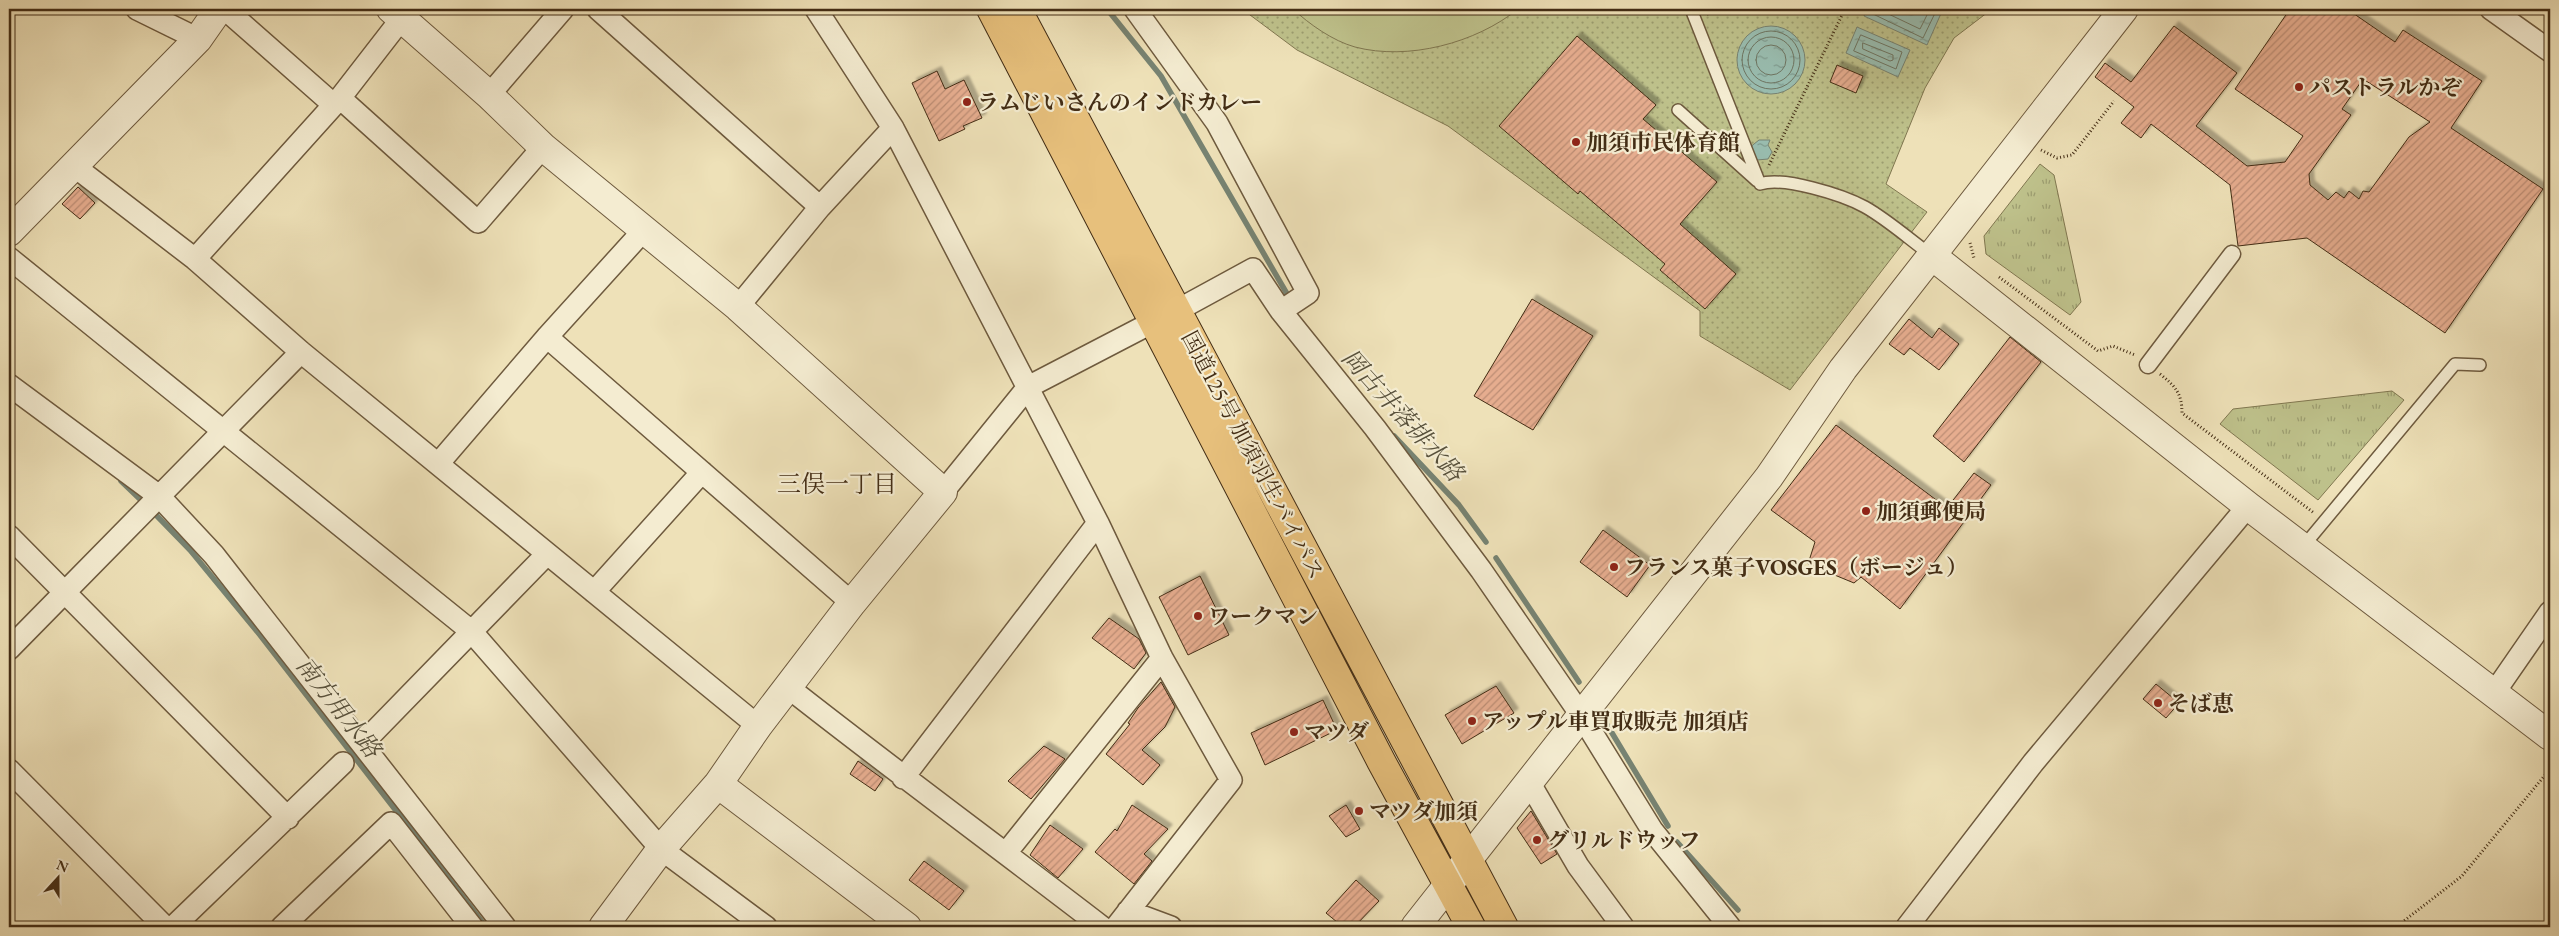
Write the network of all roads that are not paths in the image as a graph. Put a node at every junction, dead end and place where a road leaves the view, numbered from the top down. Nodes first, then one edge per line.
1 (137, 9) edge
2 (219, 9) edge
3 (225, 9) edge
4 (563, 9) edge
5 (598, 9) edge
6 (816, 9) edge
7 (991, 9) edge
8 (1017, 9) edge
9 (1135, 9) edge
10 (1691, 9) edge
11 (2124, 9) edge
12 (2491, 9) edge
13 (397, 13) edge
14 (198, 39) junction
15 (2550, 51) edge
16 (490, 95) junction
17 (337, 102) junction
18 (1678, 110) dead end
19 (893, 128) junction
20 (543, 147) junction
21 (74, 166) junction
22 (1760, 184) junction
23 (820, 207) junction
24 (643, 231) junction
25 (9, 232) edge
26 (2232, 254) dead end
27 (1931, 255) junction
28 (9, 258) edge
29 (195, 259) junction
30 (1290, 305) junction
31 (738, 307) junction
32 (1165, 316) junction
33 (547, 337) junction
34 (301, 352) junction
35 (2148, 365) road end
36 (2480, 365) dead end
37 (9, 386) edge
38 (1028, 387) junction
39 (223, 431) junction
40 (438, 464) junction
41 (702, 472) junction
42 (943, 492) junction
43 (159, 496) junction
44 (2248, 506) junction
45 (1098, 523) junction
46 (9, 536) edge
47 (2302, 548) junction
48 (547, 554) junction
49 (594, 592) junction
50 (64, 593) junction
51 (852, 603) junction
52 (2550, 612) edge
53 (471, 631) junction
54 (9, 648) edge
55 (1162, 658) junction
56 (789, 688) junction
57 (2494, 693) junction
58 (1589, 706) junction
59 (758, 726) junction
60 (2550, 736) edge
61 (363, 743) junction
62 (343, 763) dead end
63 (9, 770) edge
64 (903, 778) junction
65 (1528, 782) junction
66 (718, 784) junction
67 (288, 818) junction
68 (661, 849) junction
69 (1006, 853) junction
70 (1467, 860) junction
71 (1448, 884) junction
72 (1122, 919) edge
73 (897, 924) edge
74 (165, 927) edge
75 (173, 927) edge
76 (282, 927) edge
77 (472, 927) edge
78 (505, 927) edge
79 (603, 927) edge
80 (766, 927) edge
81 (1102, 927) edge
82 (1171, 927) edge
83 (1415, 927) edge
84 (1471, 927) edge
85 (1504, 927) edge
86 (1623, 927) edge
87 (1730, 927) edge
88 (1907, 927) edge

1 - 14 street
2 - 14 street
3 - 17 street
4 - 16 street
5 - 23 street
6 - 19 street
7 - 32 highway, 国道125号 加須羽生バイパス
8 - 32 highway, 国道125号 加須羽生バイパス
9 - 30 street
10 - 22 lane
11 - 27 street
12 - 15 street
13 - 16 street
13 - 17 street
14 - 21 street
16 - 20 street
17 - 20 street
17 - 29 street
18 - 22 lane
19 - 23 street
19 - 38 street
20 - 24 street
21 - 25 street
21 - 29 street
22 - 27 lane
23 - 31 street
24 - 31 street
24 - 33 street
26 - 35 street
27 - 44 street
27 - 58 street
28 - 39 street
29 - 34 street
30 - 32 street
30 - 58 street
31 - 42 street
32 - 38 street
32 - 70 highway, 国道125号 加須羽生バイパス
32 - 71 highway, 国道125号 加須羽生バイパス
33 - 40 street
33 - 41 street
34 - 39 street
34 - 40 street
36 - 47 lane
37 - 43 street
38 - 42 street
38 - 45 street
39 - 43 street
39 - 53 street
40 - 48 street
41 - 49 street
41 - 51 street
42 - 51 street
43 - 50 street
43 - 61 street
44 - 47 street
44 - 88 street
45 - 55 street
45 - 64 street
46 - 50 street
47 - 57 street
48 - 49 street
48 - 53 street
49 - 59 street
50 - 54 street
50 - 67 street
51 - 56 street
52 - 57 street
53 - 61 street
53 - 68 street
55 - 69 street
55 - 72 street
56 - 59 street
56 - 64 street
57 - 60 street
58 - 65 street
58 - 87 street
59 - 66 street
61 - 78 street
62 - 67 street
63 - 74 street
64 - 69 street
65 - 70 street
65 - 86 street
66 - 68 street
66 - 73 street
67 - 75 street
68 - 79 street
68 - 80 street
69 - 81 street
70 - 71 street
70 - 85 highway, 国道125号 加須羽生バイパス
71 - 83 street
71 - 84 highway, 国道125号 加須羽生バイパス
72 - 82 street
76 - 77 street

